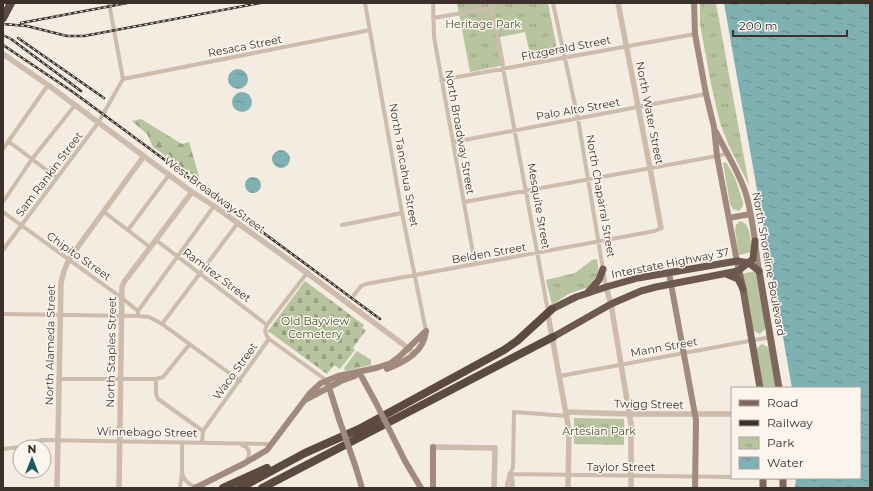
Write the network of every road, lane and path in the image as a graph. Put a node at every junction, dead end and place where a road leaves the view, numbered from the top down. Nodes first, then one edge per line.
1 (11, 3) edge
2 (109, 3) edge
3 (365, 3) edge
4 (433, 3) edge
5 (491, 3) edge
6 (554, 3) edge
7 (618, 3) edge
8 (694, 3) edge
9 (492, 8) junction
10 (3, 18) edge
11 (433, 18) junction
12 (370, 30) junction
13 (695, 34) junction
14 (626, 46) junction
15 (3, 54) edge
16 (564, 57) junction
17 (503, 68) junction
18 (123, 79) junction
19 (441, 80) junction
20 (48, 85) junction
21 (706, 94) junction
22 (75, 105) junction
23 (638, 107) junction
24 (578, 119) junction
25 (98, 123) junction
26 (714, 127) junction
27 (515, 130) junction
28 (8, 141) junction
29 (454, 142) junction
30 (3, 149) edge
31 (726, 154) junction
32 (144, 156) junction
33 (717, 156) junction
34 (32, 159) junction
35 (650, 168) junction
36 (169, 175) junction
37 (57, 178) junction
38 (588, 180) junction
39 (526, 191) junction
40 (192, 192) junction
41 (3, 202) edge
42 (464, 202) junction
43 (214, 206) junction
44 (3, 212) edge
45 (104, 212) junction
46 (402, 213) junction
47 (750, 214) junction
48 (729, 218) junction
49 (237, 224) junction
50 (342, 225) dead end
51 (21, 226) junction
52 (661, 228) joint
53 (128, 230) junction
54 (156, 240) junction
55 (598, 241) junction
56 (755, 241) junction
57 (150, 247) junction
58 (3, 250) edge
59 (537, 253) junction
60 (178, 256) junction
61 (69, 259) junction
62 (737, 260) junction
63 (749, 263) junction
64 (475, 264) junction
65 (603, 269) junction
66 (759, 271) junction
67 (739, 272) junction
68 (307, 273) junction
69 (669, 273) junction
70 (200, 274) junction
71 (726, 274) junction
72 (414, 276) junction
73 (671, 284) junction
74 (606, 287) junction
75 (743, 289) junction
76 (587, 294) junction
77 (354, 295) dead end
78 (122, 298) junction
79 (610, 304) junction
80 (138, 310) junction
81 (549, 312) junction
82 (3, 314) edge
83 (60, 315) junction
84 (122, 316) junction
85 (138, 316) junction
86 (162, 324) junction
87 (267, 325) junction
88 (426, 331) junction
89 (553, 337) junction
90 (771, 337) junction
91 (269, 339) junction
92 (751, 340) junction
93 (189, 345) junction
94 (408, 348) junction
95 (683, 353) junction
96 (414, 354) junction
97 (621, 364) junction
98 (360, 373) junction
99 (560, 376) junction
100 (59, 379) junction
101 (121, 379) junction
102 (156, 379) junction
103 (326, 380) junction
104 (240, 381) junction
105 (329, 387) junction
106 (760, 387) edge
107 (779, 387) edge
108 (304, 401) junction
109 (567, 414) junction
110 (630, 414) junction
111 (695, 414) junction
112 (731, 414) edge
113 (203, 431) junction
114 (52, 440) edge
115 (58, 440) junction
116 (120, 441) junction
117 (182, 443) junction
118 (202, 443) junction
119 (240, 444) junction
120 (272, 444) junction
121 (433, 447) joint
122 (305, 453) junction
123 (315, 461) junction
124 (245, 463) junction
125 (182, 473) junction
126 (510, 474) junction
127 (569, 476) junction
128 (631, 476) junction
129 (695, 477) junction
130 (731, 477) edge
131 (57, 488) edge
132 (119, 488) edge
133 (180, 488) edge
134 (196, 488) edge
135 (222, 488) edge
136 (240, 488) edge
137 (262, 488) edge
138 (271, 488) edge
139 (362, 488) edge
140 (421, 488) edge
141 (433, 488) edge
142 (494, 488) edge
143 (507, 488) edge
144 (512, 488) edge
145 (568, 488) edge
146 (631, 488) edge
147 (695, 488) edge

1 - 10 highway
2 - 18 street
3 - 12 street, North Tancahua Street
4 - 11 street, North Broadway Street
5 - 9 street, Mesquite Street
6 - 16 street, North Chaparral Street
7 - 14 street, North Water Street
8 - 13 main road, North Shoreline Boulevard
9 - 11 street
9 - 17 street, Mesquite Street
11 - 19 street, North Broadway Street
12 - 18 street, Resaca Street
12 - 46 street, North Tancahua Street
13 - 14 street, Fitzgerald Street
13 - 21 main road, North Shoreline Boulevard
14 - 16 street, Fitzgerald Street
14 - 23 street, North Water Street
15 - 20 street, West Broadway Street
16 - 17 street, Fitzgerald Street
16 - 24 street, North Chaparral Street
17 - 19 street, Fitzgerald Street
17 - 27 street, Mesquite Street
18 - 25 street, Sam Rankin Street
19 - 29 street, North Broadway Street
20 - 22 street, West Broadway Street
20 - 28 street
21 - 23 street, Palo Alto Street
21 - 26 main road, North Shoreline Boulevard
22 - 25 street, West Broadway Street
22 - 34 street
23 - 24 street, Palo Alto Street
23 - 35 street, North Water Street
24 - 27 street, Palo Alto Street
24 - 38 street, North Chaparral Street
25 - 32 street, West Broadway Street
25 - 37 street, Sam Rankin Street
26 - 31 main road, North Shoreline Boulevard
26 - 33 main road, North Shoreline Boulevard
27 - 29 street, Palo Alto Street
27 - 39 street, Mesquite Street
28 - 30 street
28 - 34 street
29 - 42 street, North Broadway Street
31 - 33 street
31 - 47 main road, North Shoreline Boulevard
32 - 36 street, West Broadway Street
32 - 45 street, North Alameda Street
33 - 35 street
33 - 48 main road, North Shoreline Boulevard
34 - 37 street
34 - 41 street
35 - 38 street
35 - 52 street, North Water Street
36 - 40 street, West Broadway Street
36 - 53 street
37 - 51 street, Sam Rankin Street
38 - 39 street
38 - 55 street, North Chaparral Street
39 - 42 street
39 - 59 street, Mesquite Street
40 - 43 street, West Broadway Street
40 - 54 street, North Staples Street
42 - 64 street, North Broadway Street
43 - 49 street, West Broadway Street
43 - 60 street
44 - 51 street, Chipito Street
45 - 53 street
45 - 61 street, North Alameda Street
46 - 50 street
46 - 72 street, North Tancahua Street
47 - 48 main road
47 - 56 main road, North Shoreline Boulevard
48 - 62 main road, North Shoreline Boulevard
49 - 68 street, West Broadway Street
49 - 70 street
51 - 58 street, Sam Rankin Street
51 - 61 street, Chipito Street
52 - 55 street, Belden Street
53 - 57 street
54 - 57 street, North Staples Street
54 - 60 street, Ramirez Street
55 - 59 street, Belden Street
55 - 65 street, North Chaparral Street
56 - 63 highway
56 - 66 main road, North Shoreline Boulevard
57 - 78 street, North Staples Street
59 - 64 street, Belden Street
59 - 81 street, Mesquite Street
60 - 70 street, Ramirez Street
60 - 80 street
61 - 78 street, Chipito Street
61 - 83 street, North Alameda Street
62 - 63 highway, Interstate Highway 37
62 - 67 main road, North Shoreline Boulevard
62 - 69 highway, Interstate Highway 37
63 - 66 highway, Interstate Highway 37
63 - 67 highway, Interstate Highway 37
64 - 72 street, Belden Street
65 - 74 street, North Chaparral Street
65 - 76 highway
66 - 90 main road, North Shoreline Boulevard
67 - 71 highway, Interstate Highway 37
67 - 75 main road, North Shoreline Boulevard
68 - 87 street
68 - 94 street, West Broadway Street
69 - 73 main road
69 - 74 highway, Interstate Highway 37
70 - 86 street
70 - 87 street, Ramirez Street
71 - 73 highway, Interstate Highway 37
71 - 75 highway
72 - 77 street, Belden Street
72 - 88 street, North Tancahua Street
73 - 79 highway, Interstate Highway 37
73 - 95 main road
74 - 76 highway, Interstate Highway 37
74 - 79 street, North Chaparral Street
75 - 92 main road, North Shoreline Boulevard
76 - 81 highway, Interstate Highway 37
78 - 80 street, Chipito Street
78 - 84 street, North Staples Street
79 - 89 highway, Interstate Highway 37
79 - 97 street, North Chaparral Street
80 - 85 street
81 - 89 street, Mesquite Street
81 - 122 highway
82 - 83 street
83 - 84 street
83 - 100 street, North Alameda Street
84 - 85 street
84 - 101 street, North Staples Street
85 - 86 street
86 - 93 street
87 - 91 street, Waco Street
88 - 94 main road
88 - 96 main road
89 - 99 street, Mesquite Street
89 - 123 highway
90 - 92 street, Mann Street
90 - 107 main road, North Shoreline Boulevard
91 - 103 street
91 - 104 street, Waco Street
92 - 95 street, Mann Street
92 - 106 main road, North Shoreline Boulevard
93 - 102 street
93 - 104 street
94 - 96 street, West Broadway Street
94 - 98 main road
95 - 97 street, Mann Street
95 - 111 main road
96 - 98 main road
97 - 99 street, Mann Street
97 - 110 street, North Chaparral Street
98 - 103 main road
98 - 105 main road
98 - 140 main road, bridge
99 - 109 street, Mesquite Street
100 - 101 street
100 - 115 street, North Alameda Street
101 - 102 street
101 - 116 street, North Staples Street
102 - 113 street
103 - 105 main road
103 - 108 main road
104 - 113 street, Waco Street
105 - 108 main road
105 - 139 main road, bridge
108 - 120 main road
109 - 110 street, Twigg Street
109 - 126 street, Twigg Street
109 - 127 street, Mesquite Street
110 - 111 street, Twigg Street
110 - 128 street, North Chaparral Street
111 - 112 street, Twigg Street
111 - 129 main road
113 - 118 street
114 - 115 street, Winnebago Street
115 - 116 street, Winnebago Street
115 - 131 street, North Alameda Street
116 - 117 street, Winnebago Street
116 - 132 street, North Staples Street
117 - 118 street, Winnebago Street
117 - 125 street
118 - 119 street, Winnebago Street
119 - 120 street, Winnebago Street
119 - 124 street
120 - 124 main road
121 - 141 main road
121 - 142 street
122 - 135 highway
122 - 136 highway
123 - 137 highway
123 - 138 highway
124 - 134 main road
125 - 133 street
125 - 134 street
126 - 127 street, Taylor Street
126 - 143 street
126 - 144 street
127 - 128 street, Taylor Street
127 - 145 street, Mesquite Street
128 - 129 street, Taylor Street
128 - 146 street, North Chaparral Street
129 - 130 street, Taylor Street
129 - 147 main road

